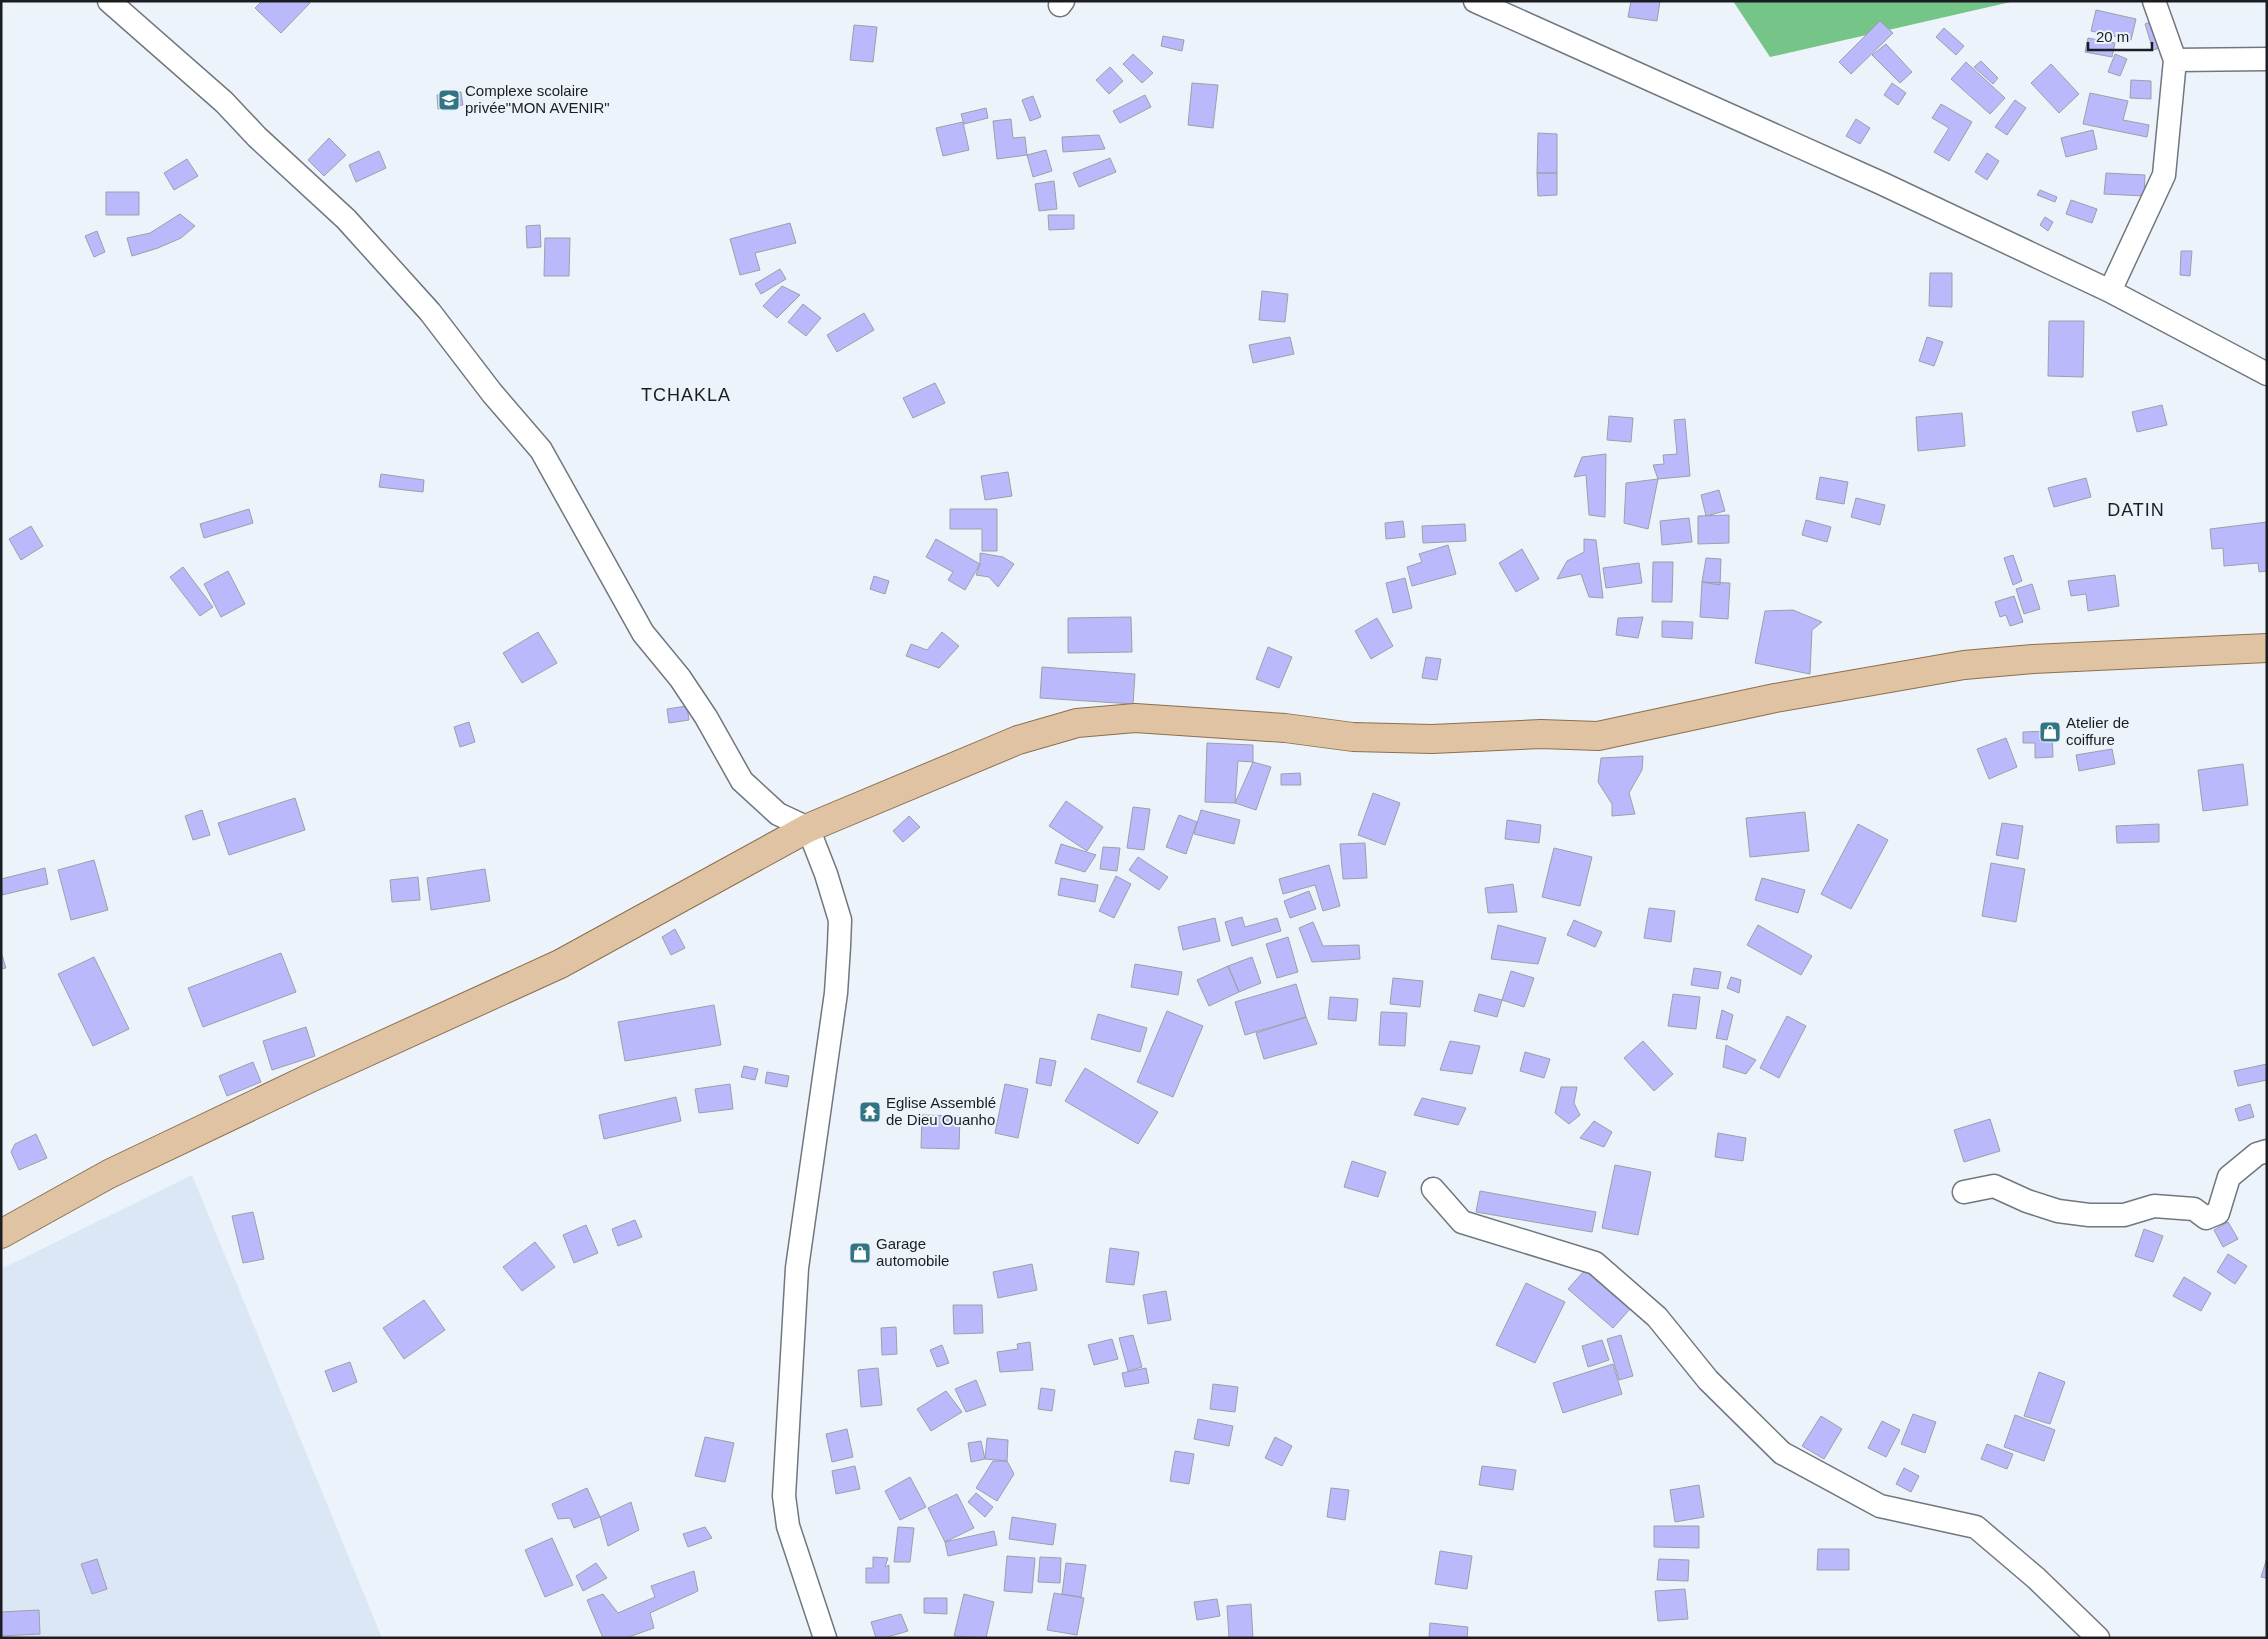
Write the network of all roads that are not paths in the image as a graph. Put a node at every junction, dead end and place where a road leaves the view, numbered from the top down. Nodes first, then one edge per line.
1 (109, 1) edge
2 (1475, 1) edge
3 (2154, 1) edge
4 (2267, 59) edge
5 (2175, 60) junction
6 (2110, 292) junction
7 (2267, 374) edge
8 (2267, 648) edge
9 (808, 828) junction
10 (2267, 1151) edge
11 (1433, 1189) dead end
12 (1964, 1192) dead end
13 (1, 1234) edge
14 (825, 1638) edge
15 (2098, 1638) edge

1 - 9 street
2 - 6 street
3 - 5 street
4 - 5 street
5 - 6 street
6 - 7 street
8 - 9 main road
9 - 13 main road
9 - 14 street
10 - 12 street
11 - 15 street

